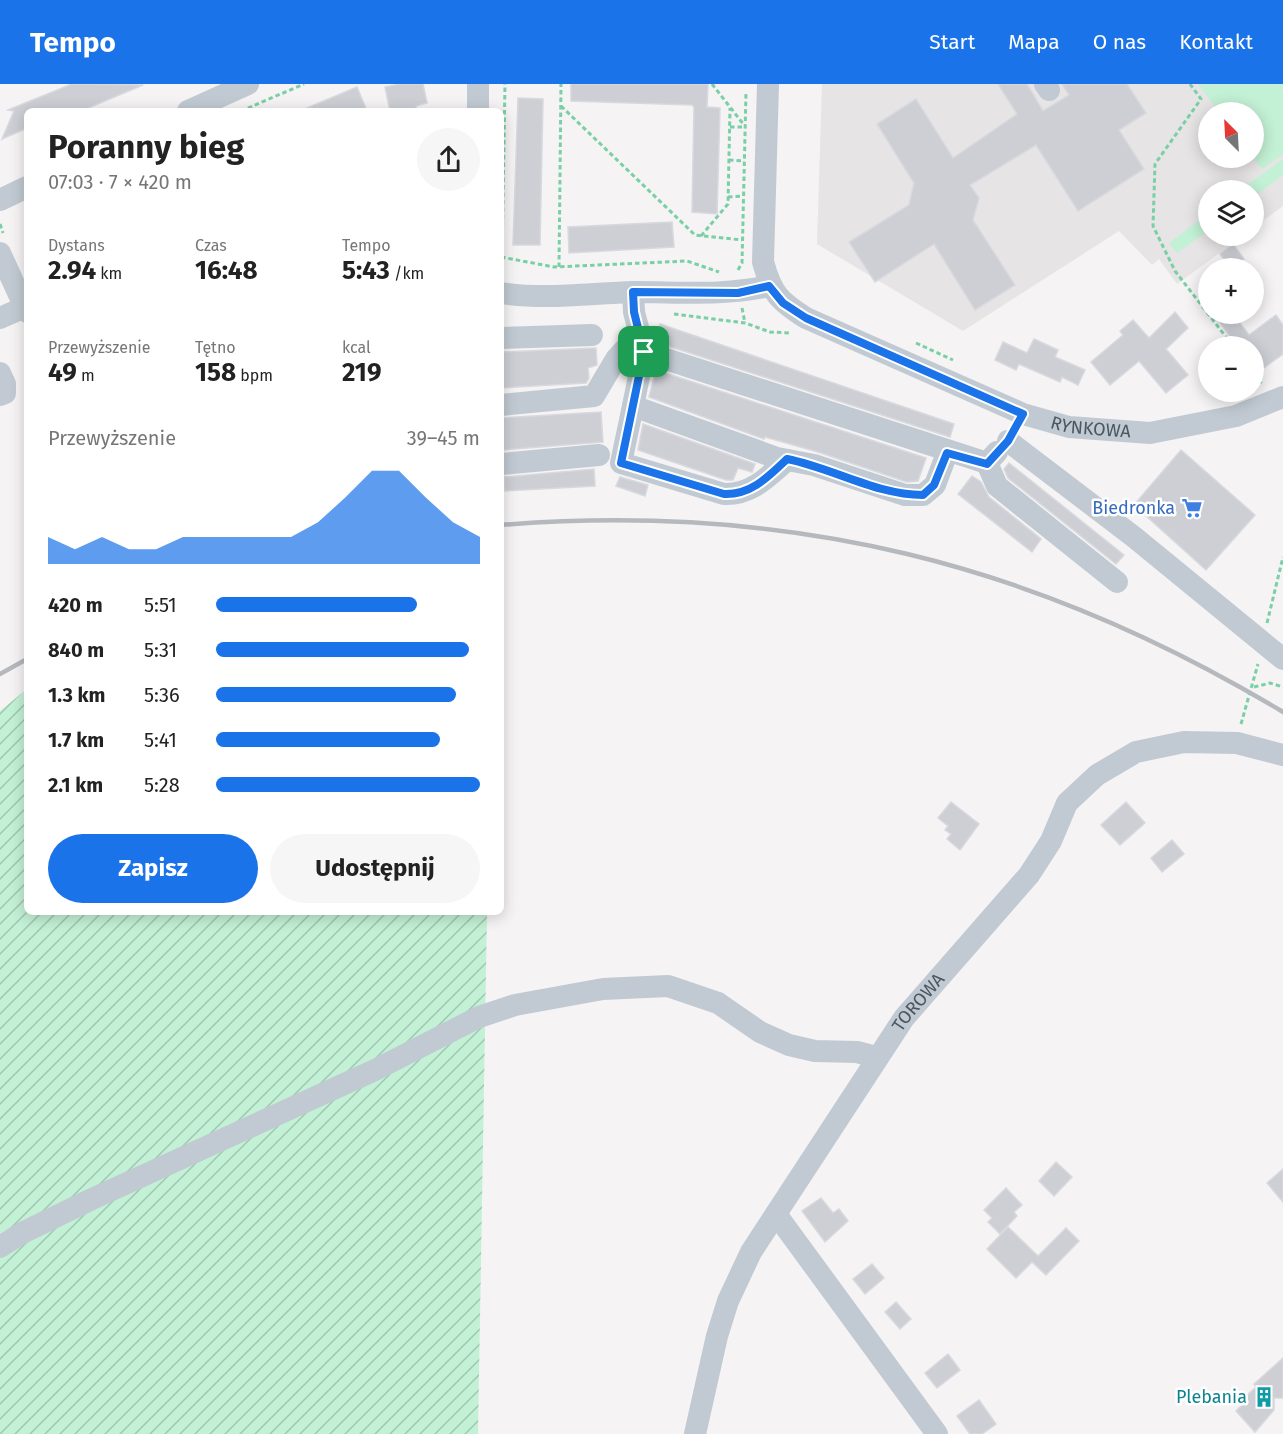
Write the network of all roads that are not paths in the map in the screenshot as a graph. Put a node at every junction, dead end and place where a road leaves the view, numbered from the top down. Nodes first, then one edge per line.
1 (248, 84) edge
2 (478, 84) edge
3 (768, 84) edge
4 (198, 108) edge
5 (478, 108) edge
6 (24, 188) edge
7 (0, 200) edge
8 (0, 253) edge
9 (769, 286) junction
10 (504, 293) edge
11 (24, 305) edge
12 (24, 310) edge
13 (0, 318) edge
14 (637, 322) junction
15 (592, 335) dead end
16 (504, 338) edge
17 (0, 373) edge
18 (0, 395) edge
19 (1283, 396) edge
20 (504, 405) edge
21 (633, 406) junction
22 (1023, 414) junction
23 (1008, 441) junction
24 (947, 453) junction
25 (599, 455) dead end
26 (787, 459) junction
27 (504, 464) edge
28 (987, 464) junction
29 (1117, 582) dead end
30 (1283, 659) edge
31 (1283, 755) edge
32 (876, 1057) junction
33 (776, 1214) junction
34 (0, 1247) edge
35 (695, 1434) edge
36 (937, 1434) edge

1 - 4 street
2 - 5 street
3 - 9 street
6 - 7 street
8 - 11 street
9 - 14 street
9 - 22 street, RYNKOWA
10 - 14 street
12 - 13 street
14 - 20 street
14 - 21 street
14 - 24 street
15 - 16 street
17 - 18 street
19 - 22 street, RYNKOWA
21 - 26 street
21 - 26 street
22 - 23 street
23 - 28 street
23 - 30 street
24 - 26 street
24 - 28 street
25 - 27 street
28 - 29 street
31 - 32 street, TOROWA
32 - 33 street, TOROWA
32 - 34 street
33 - 35 street, TOROWA
33 - 36 street

